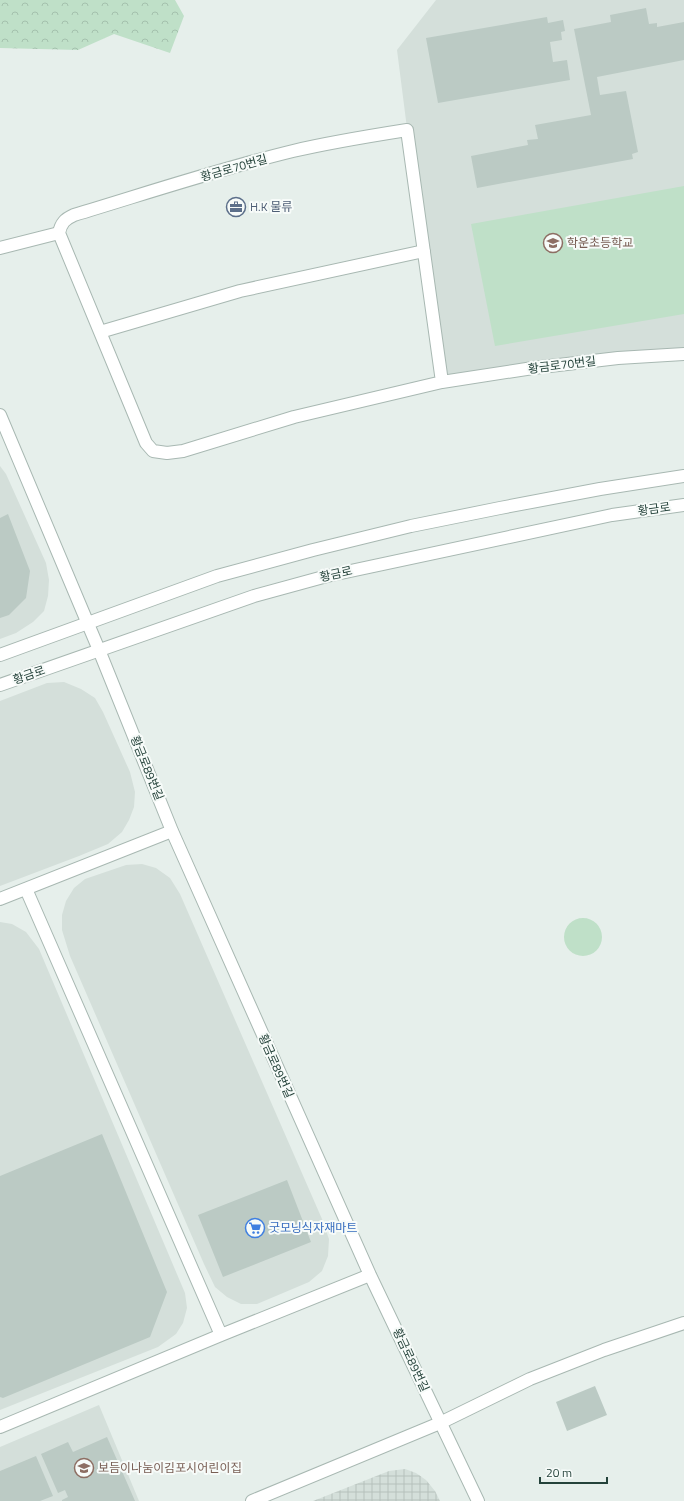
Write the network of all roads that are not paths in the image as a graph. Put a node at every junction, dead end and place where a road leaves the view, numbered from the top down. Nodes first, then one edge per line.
1 (59, 233) junction
2 (0, 248) edge
3 (424, 251) junction
4 (100, 332) junction
5 (684, 354) edge
6 (442, 382) junction
7 (0, 415) edge
8 (684, 476) edge
9 (684, 505) edge
10 (87, 624) junction
11 (99, 650) junction
12 (0, 655) edge
13 (0, 685) edge
14 (172, 830) junction
15 (26, 889) junction
16 (0, 899) edge
17 (370, 1275) junction
18 (684, 1323) edge
19 (221, 1335) junction
20 (440, 1423) junction
21 (0, 1427) edge
22 (252, 1501) edge
23 (478, 1501) edge

1 - 2 street
1 - 3 street, 황금로70번길
1 - 4 street, 황금로70번길
3 - 4 street
3 - 6 street, 황금로70번길
4 - 6 street, 황금로70번길
5 - 6 street, 황금로70번길
7 - 10 street
8 - 10 street
9 - 11 street, 황금로
10 - 11 street, 황금로89번길
10 - 12 street
11 - 13 street, 황금로
11 - 14 street, 황금로89번길
14 - 15 street
14 - 17 street, 황금로89번길
15 - 16 street
15 - 19 street
17 - 19 street
17 - 20 street, 황금로89번길
18 - 20 street
19 - 21 street
20 - 22 street
20 - 23 street, 황금로89번길

